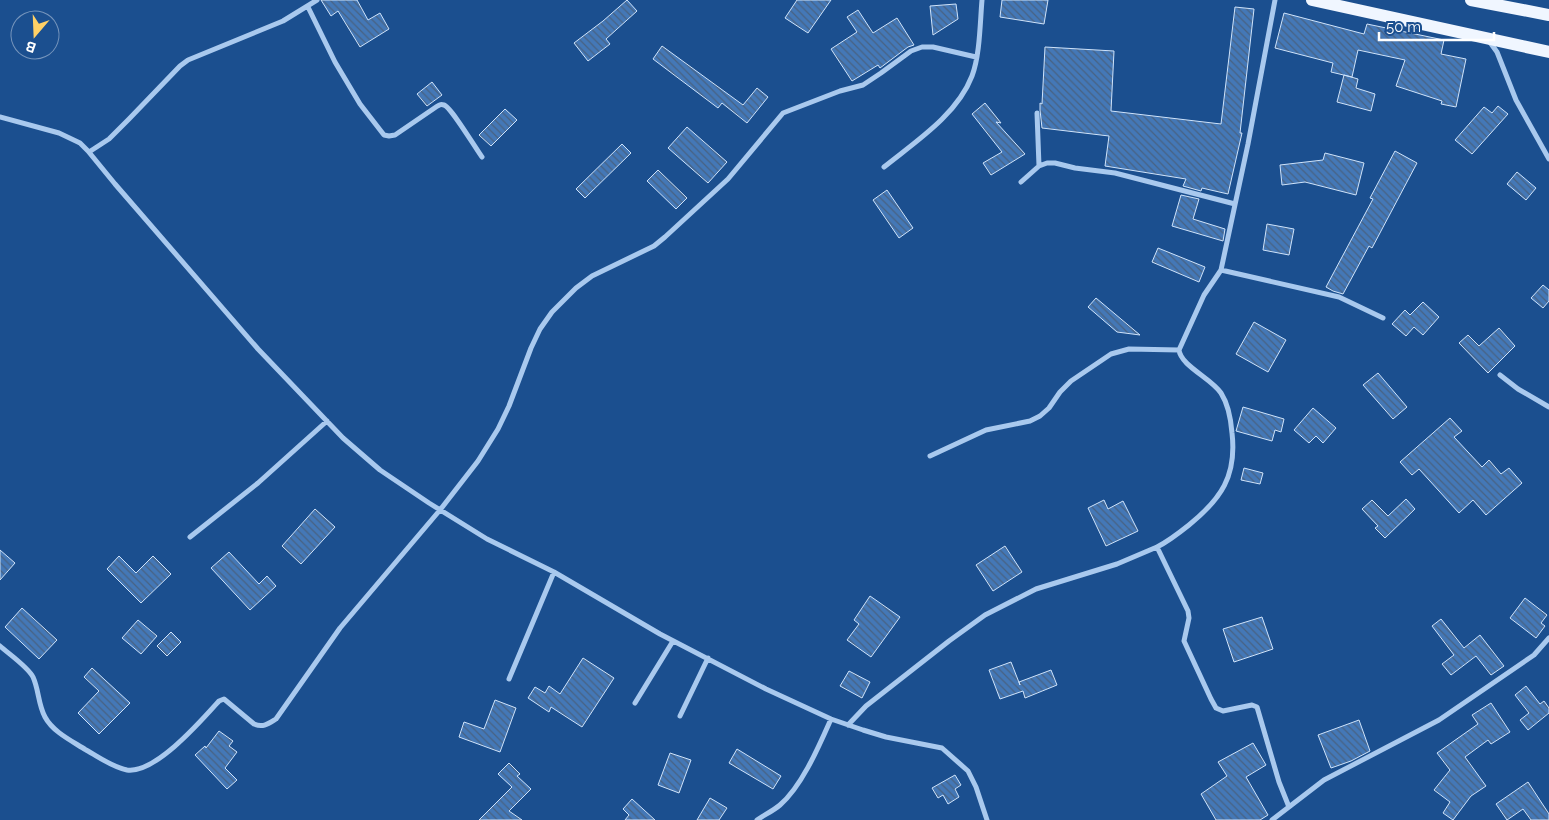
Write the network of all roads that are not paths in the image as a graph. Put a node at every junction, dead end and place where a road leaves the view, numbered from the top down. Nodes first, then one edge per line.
1 (318, 0) edge
2 (982, 0) edge
3 (1275, 0) edge
4 (1312, 0) edge
5 (1471, 0) edge
6 (308, 7) junction
7 (1549, 15) edge
8 (1488, 39) junction
9 (1549, 52) edge
10 (976, 57) junction
11 (1037, 113) dead end
12 (0, 116) edge
13 (89, 152) junction
14 (482, 158) dead end
15 (1549, 159) edge
16 (1039, 166) junction
17 (884, 167) dead end
18 (1021, 182) dead end
19 (1235, 204) junction
20 (1221, 270) junction
21 (1383, 318) dead end
22 (1179, 350) junction
23 (1500, 375) dead end
24 (1549, 407) edge
25 (326, 421) junction
26 (930, 456) dead end
27 (440, 510) junction
28 (190, 537) dead end
29 (1157, 546) junction
30 (554, 572) junction
31 (1549, 638) edge
32 (674, 641) junction
33 (0, 646) edge
34 (708, 658) junction
35 (509, 679) dead end
36 (635, 702) dead end
37 (680, 716) dead end
38 (831, 719) junction
39 (848, 725) junction
40 (1289, 807) junction
41 (757, 820) edge
42 (987, 820) edge
43 (1272, 820) edge

1 - 6 street
2 - 10 street
3 - 19 street
4 - 8 main road
5 - 7 main road
6 - 13 street
6 - 14 street
8 - 9 main road
8 - 15 street
10 - 17 street
10 - 27 street
11 - 16 street
12 - 13 street
13 - 25 street
16 - 18 street
16 - 19 street
19 - 20 street
20 - 21 street
20 - 22 street
22 - 26 street
22 - 29 street
23 - 24 street
25 - 27 street
25 - 28 street
27 - 30 street
27 - 33 street
29 - 39 street
29 - 40 street
30 - 32 street
30 - 35 street
31 - 40 street
32 - 34 street
32 - 36 street
34 - 37 street
34 - 38 street
38 - 39 street
38 - 41 street
39 - 42 street
40 - 43 street

